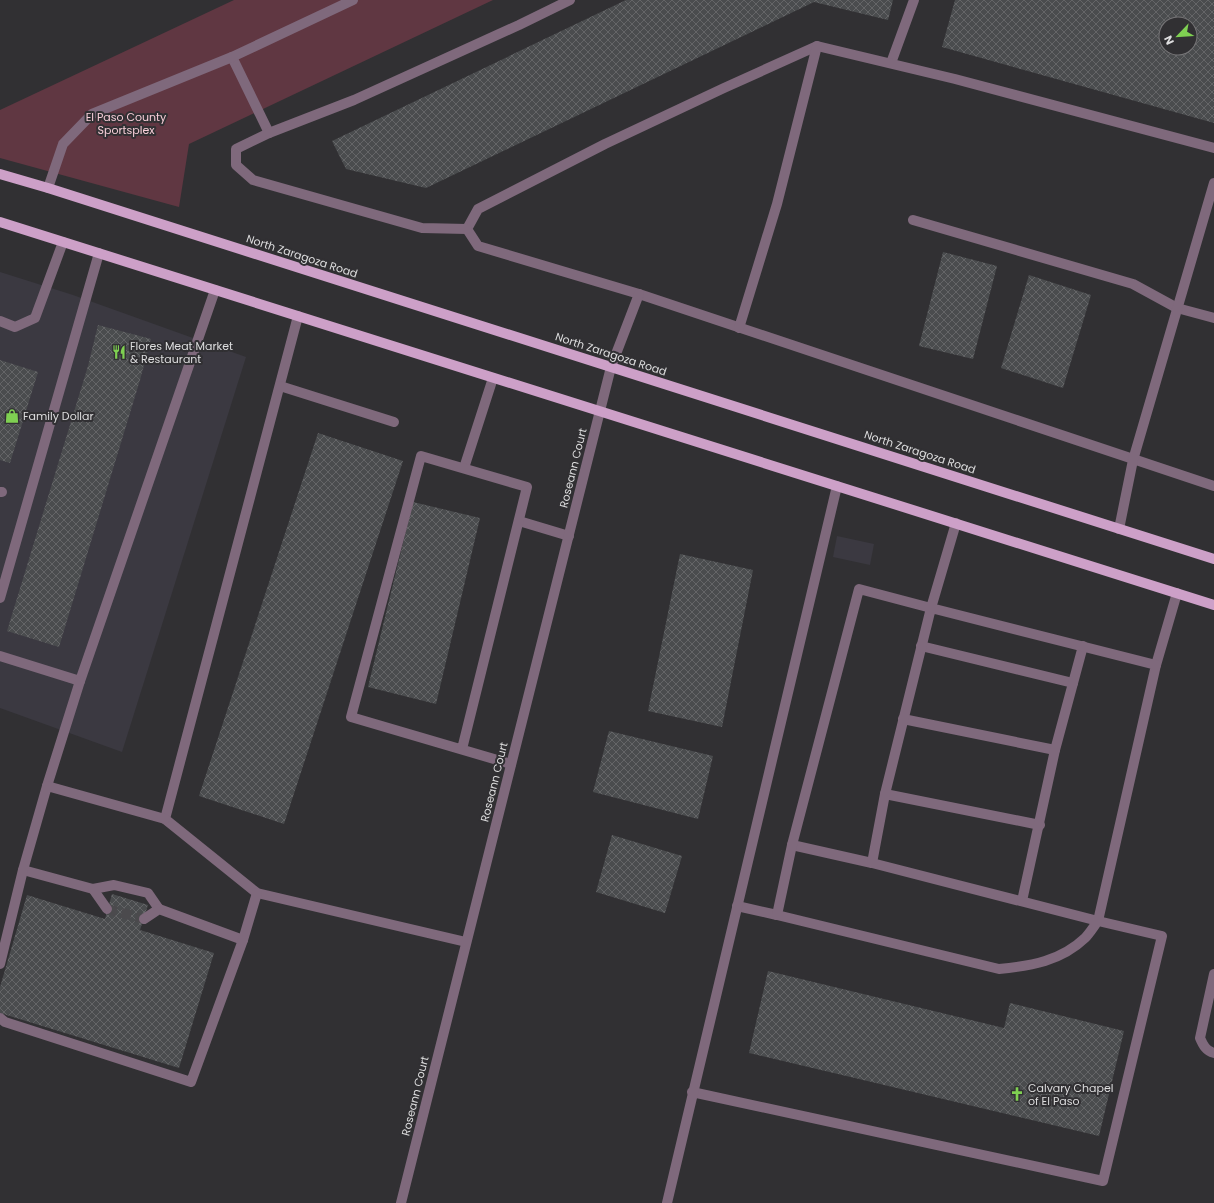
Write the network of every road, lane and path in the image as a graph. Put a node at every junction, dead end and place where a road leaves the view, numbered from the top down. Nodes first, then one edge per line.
1 (353, 0) edge
2 (570, 0) edge
3 (914, 0) edge
4 (817, 46) junction
5 (232, 56) junction
6 (891, 63) junction
7 (269, 133) junction
8 (1214, 148) edge
9 (0, 174) edge
10 (1214, 183) edge
11 (48, 188) junction
12 (914, 220) dead end
13 (0, 222) edge
14 (467, 229) junction
15 (63, 242) junction
16 (99, 253) junction
17 (215, 290) junction
18 (639, 294) junction
19 (1177, 308) junction
20 (298, 316) junction
21 (1214, 318) edge
22 (0, 321) edge
23 (739, 328) junction
24 (611, 367) junction
25 (493, 378) junction
26 (280, 386) junction
27 (600, 411) junction
28 (394, 422) dead end
29 (1133, 460) junction
30 (464, 468) junction
31 (837, 486) junction
32 (1214, 486) edge
33 (519, 521) junction
34 (956, 523) junction
35 (1118, 529) junction
36 (568, 536) junction
37 (1214, 559) edge
38 (1177, 593) junction
39 (0, 598) edge
40 (1214, 605) edge
41 (931, 608) junction
42 (921, 646) junction
43 (1083, 646) junction
44 (0, 656) edge
45 (1156, 665) junction
46 (80, 681) junction
47 (1073, 683) junction
48 (903, 719) junction
49 (462, 749) junction
50 (1056, 750) junction
51 (511, 764) junction
52 (47, 786) junction
53 (885, 794) junction
54 (165, 819) junction
55 (1040, 825) junction
56 (792, 844) junction
57 (872, 863) junction
58 (23, 870) junction
59 (93, 889) junction
60 (257, 893) junction
61 (1022, 901) junction
62 (737, 906) junction
63 (108, 909) tunnel mouth
64 (159, 909) junction
65 (777, 914) junction
66 (144, 919) dead end
67 (1098, 921) junction
68 (243, 940) junction
69 (466, 942) junction
70 (0, 964) edge
71 (1214, 974) edge
72 (0, 1018) edge
73 (1214, 1053) edge
74 (692, 1092) junction
75 (401, 1203) edge
76 (667, 1203) edge

1 - 5 street
2 - 7 street
3 - 6 street
4 - 6 street
4 - 14 street
4 - 23 street
5 - 7 street
5 - 11 street
6 - 8 street
7 - 14 street
9 - 11 main road, North Zaragoza Road
10 - 19 street
11 - 24 main road, North Zaragoza Road
12 - 19 street
13 - 15 main road
14 - 18 street
15 - 16 main road
15 - 22 street
16 - 17 main road
16 - 39 street
17 - 20 main road
17 - 46 street
18 - 23 street
18 - 24 street, Roseann Court
19 - 21 street
19 - 29 street
20 - 25 main road
20 - 26 street
23 - 29 street
24 - 27 street, Roseann Court
24 - 35 main road, North Zaragoza Road
25 - 27 main road
25 - 30 street
26 - 28 street
26 - 54 street
27 - 31 main road
27 - 36 street, Roseann Court
29 - 32 street
29 - 35 street
30 - 33 street
30 - 49 street
31 - 34 main road
31 - 62 street
33 - 36 street
33 - 49 street
34 - 38 main road
34 - 41 street
35 - 37 main road, North Zaragoza Road
36 - 51 street, Roseann Court
38 - 40 main road
38 - 45 street
41 - 42 street
41 - 43 street
41 - 56 street
42 - 47 street
42 - 48 street
43 - 45 street
43 - 47 street
44 - 46 street
45 - 67 street
46 - 52 street
47 - 50 street
48 - 50 street
48 - 53 street
49 - 51 street
50 - 55 street
51 - 69 street, Roseann Court
52 - 54 street
52 - 58 street
53 - 55 street
53 - 57 street
54 - 60 street
55 - 61 street
56 - 57 street
56 - 65 street
57 - 61 street
58 - 59 street
58 - 70 street
59 - 63 street
59 - 64 street
60 - 68 street
60 - 69 street
61 - 67 street
62 - 65 street
62 - 74 street
64 - 66 street
64 - 68 street
65 - 67 street
67 - 74 street
68 - 72 street
69 - 75 street, Roseann Court
71 - 73 street
74 - 76 street

